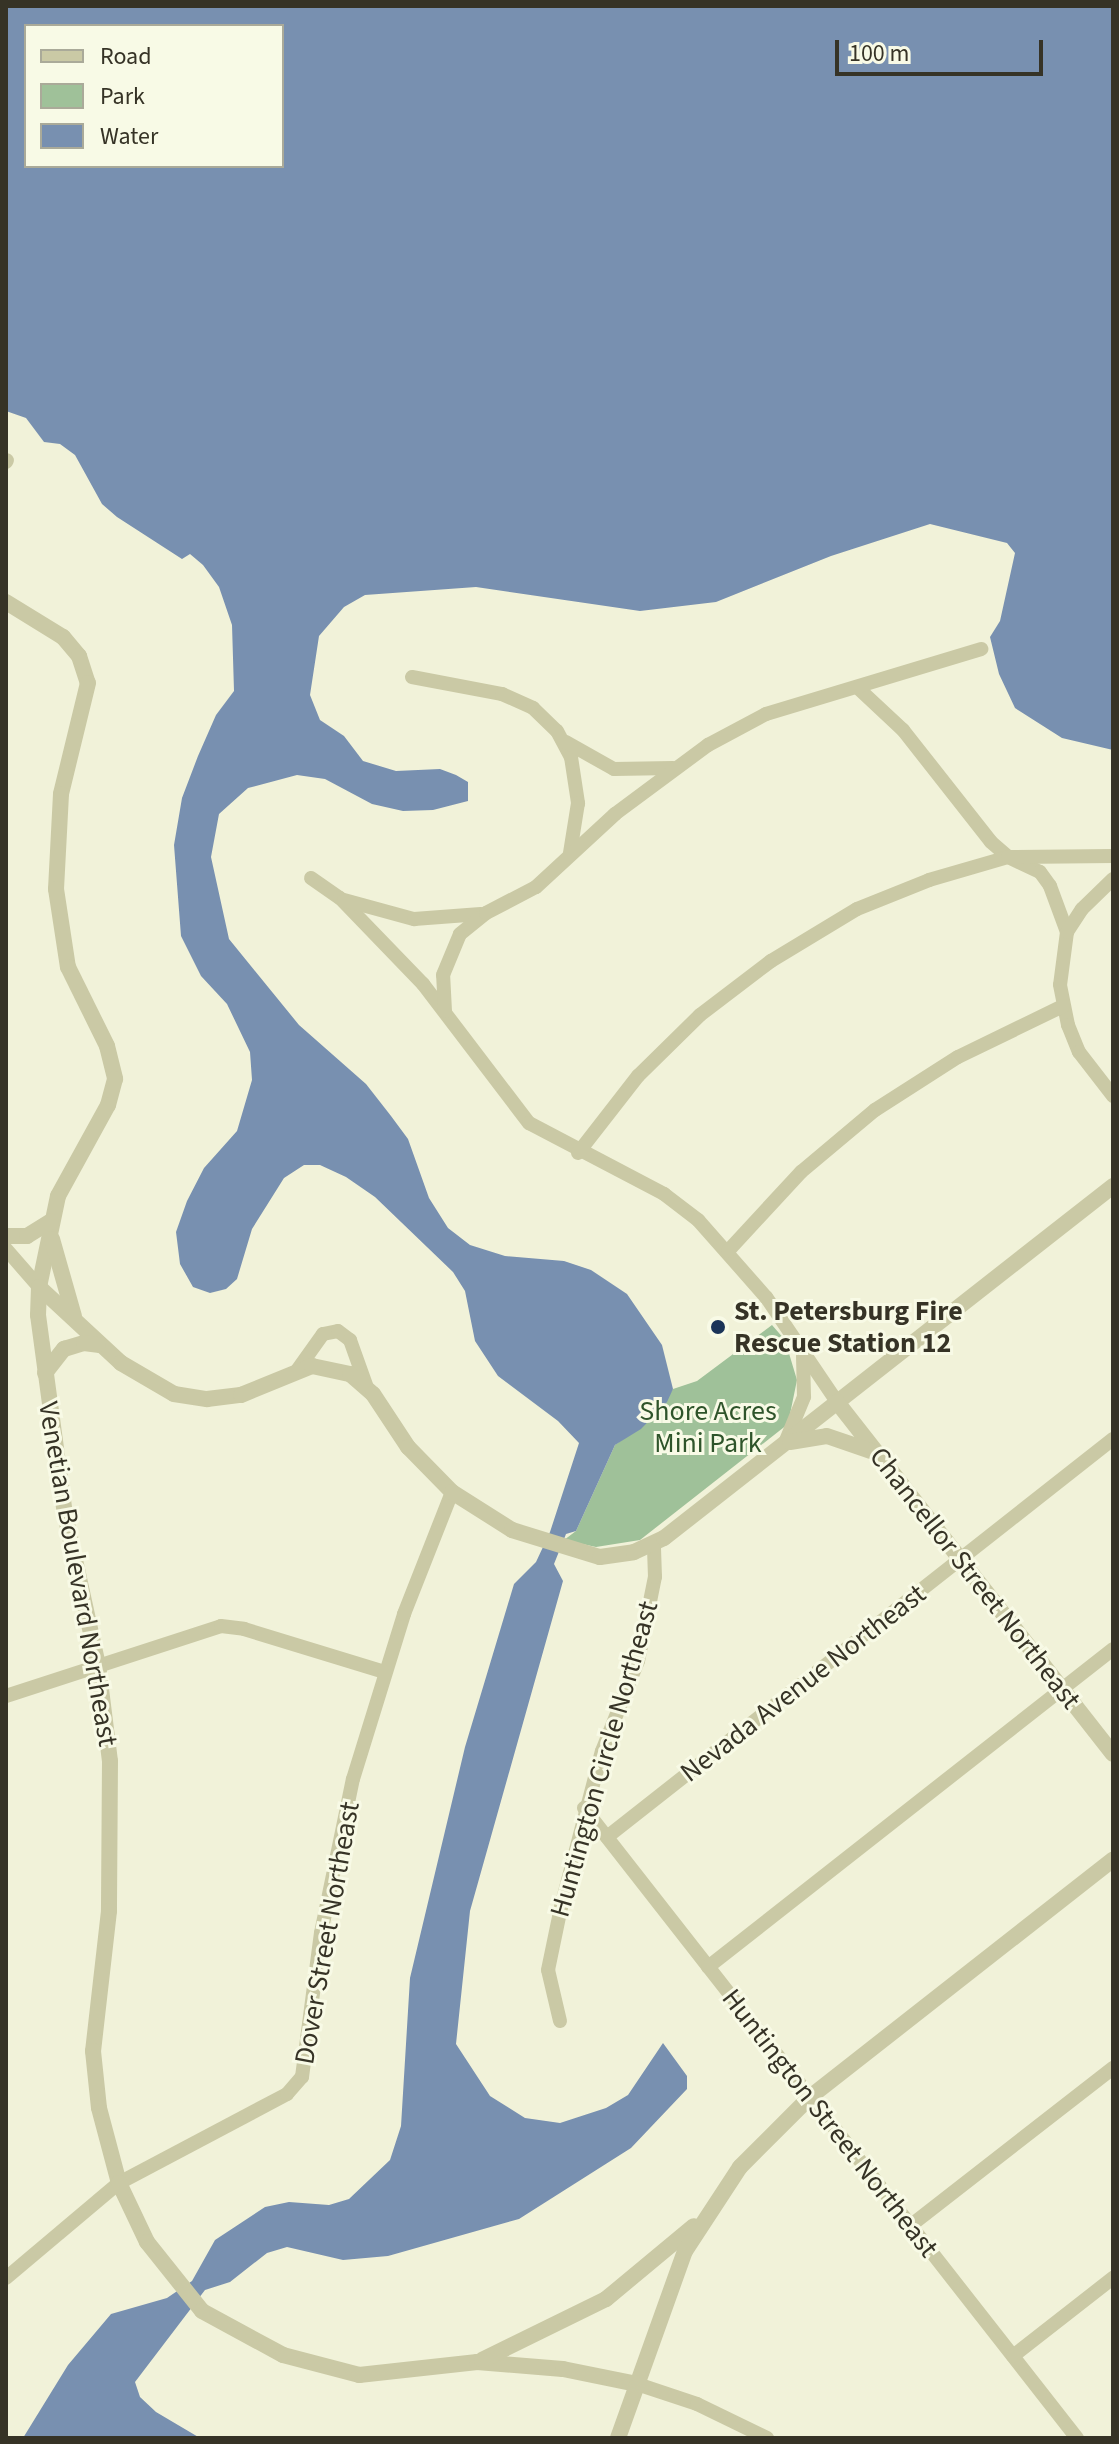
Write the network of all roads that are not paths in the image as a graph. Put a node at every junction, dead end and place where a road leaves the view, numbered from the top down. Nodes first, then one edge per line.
1 (6, 602) edge
2 (981, 649) dead end
3 (412, 677) dead end
4 (858, 688) junction
5 (563, 739) junction
6 (678, 767) junction
7 (570, 853) junction
8 (1113, 856) edge
9 (1008, 857) junction
10 (311, 878) dead end
11 (1113, 879) edge
12 (340, 898) junction
13 (486, 913) junction
14 (1067, 932) junction
15 (1063, 1006) junction
16 (445, 1012) junction
17 (1113, 1096) edge
18 (578, 1153) junction
19 (1113, 1186) edge
20 (51, 1221) junction
21 (6, 1236) edge
22 (6, 1249) edge
23 (728, 1251) junction
24 (39, 1287) junction
25 (78, 1325) junction
26 (98, 1345) junction
27 (802, 1352) junction
28 (298, 1369) junction
29 (45, 1373) junction
30 (366, 1385) junction
31 (837, 1402) junction
32 (1113, 1439) edge
33 (785, 1443) junction
34 (880, 1456) junction
35 (452, 1492) junction
36 (654, 1544) junction
37 (961, 1559) junction
38 (1113, 1649) edge
39 (98, 1665) junction
40 (385, 1672) junction
41 (1062, 1688) junction
42 (6, 1696) edge
43 (1113, 1754) edge
44 (584, 1808) junction
45 (607, 1837) junction
46 (1113, 1859) edge
47 (708, 1967) junction
48 (560, 2021) dead end
49 (1113, 2068) edge
50 (810, 2097) junction
51 (119, 2183) junction
52 (706, 2214) junction
53 (910, 2226) junction
54 (6, 2278) edge
55 (1113, 2278) edge
56 (1013, 2356) junction
57 (477, 2362) junction
58 (637, 2384) junction
59 (618, 2438) edge
60 (767, 2438) edge
61 (1077, 2438) edge

1 - 20 street, Venetian Boulevard Northeast
2 - 4 street
3 - 5 street
4 - 6 street
4 - 9 street
5 - 6 street
5 - 7 street
6 - 7 street
7 - 13 street
8 - 9 street
9 - 14 street
9 - 18 street
10 - 12 street
11 - 14 street
12 - 13 street
12 - 16 street
13 - 16 street
14 - 15 street
15 - 17 street
15 - 23 street
16 - 18 street
18 - 23 street
19 - 31 street
20 - 21 street
20 - 24 street, Venetian Boulevard Northeast
20 - 25 street
22 - 24 street
23 - 27 street
24 - 25 street
24 - 29 street, Venetian Boulevard Northeast
25 - 26 street
26 - 28 street
26 - 29 street
27 - 31 street
27 - 33 street
28 - 30 street
28 - 30 street
29 - 39 street, Venetian Boulevard Northeast
30 - 35 street
31 - 33 street
31 - 34 street, Chancellor Street Northeast
32 - 37 street, Nevada Avenue Northeast
33 - 34 street
33 - 36 street
34 - 37 street, Chancellor Street Northeast
35 - 36 street
35 - 40 street, Dover Street Northeast
36 - 44 street, Huntington Circle Northeast
37 - 41 street, Chancellor Street Northeast
37 - 45 street, Nevada Avenue Northeast
38 - 41 street
39 - 40 street
39 - 42 street
39 - 51 street, Venetian Boulevard Northeast
40 - 51 street, Dover Street Northeast
41 - 43 street, Chancellor Street Northeast
41 - 47 street
44 - 45 street, Huntington Street Northeast
44 - 48 street, Huntington Circle Northeast
45 - 47 street, Huntington Street Northeast
46 - 50 street
47 - 50 street, Huntington Street Northeast
49 - 53 street
50 - 52 street
50 - 53 street, Huntington Street Northeast
51 - 54 street, Dover Street Northeast
51 - 57 street, Venetian Boulevard Northeast
52 - 57 street, Venetian Boulevard Northeast
52 - 58 street
53 - 56 street, Huntington Street Northeast
55 - 56 street
56 - 61 street, Huntington Street Northeast
57 - 58 street, Venetian Boulevard Northeast
58 - 59 street
58 - 60 street, Venetian Boulevard Northeast

